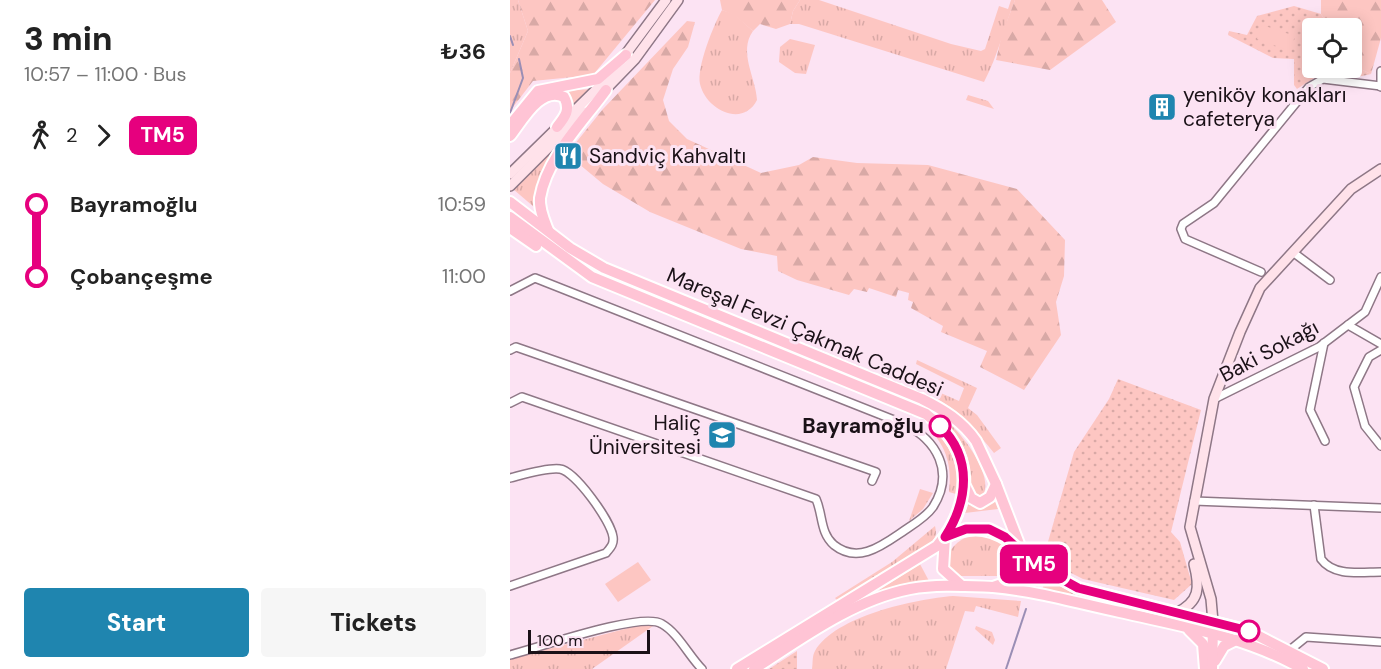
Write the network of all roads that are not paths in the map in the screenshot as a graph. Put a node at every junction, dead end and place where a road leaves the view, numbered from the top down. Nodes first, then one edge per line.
1 (666, 0) edge
2 (678, 0) edge
3 (626, 56) junction
4 (1381, 71) edge
5 (1381, 86) edge
6 (606, 90) junction
7 (510, 125) edge
8 (557, 127) junction
9 (510, 136) edge
10 (532, 158) junction
11 (1381, 169) edge
12 (510, 174) edge
13 (510, 186) edge
14 (510, 202) edge
15 (510, 217) edge
16 (512, 231) edge
17 (550, 233) junction
18 (1294, 253) junction
19 (568, 262) junction
20 (1261, 272) dead end
21 (1381, 277) edge
22 (1330, 280) dead end
23 (510, 291) edge
24 (1348, 325) junction
25 (1324, 343) junction
26 (1381, 344) edge
27 (510, 350) edge
28 (1381, 350) edge
29 (1214, 399) junction
30 (510, 403) edge
31 (1325, 441) dead end
32 (1381, 446) edge
33 (510, 478) edge
34 (872, 481) dead end
35 (996, 484) junction
36 (965, 486) junction
37 (1194, 501) junction
38 (1314, 505) junction
39 (1381, 508) edge
40 (945, 537) junction
41 (1021, 549) junction
42 (1381, 572) edge
43 (510, 586) edge
44 (962, 586) junction
45 (993, 588) junction
46 (1176, 612) junction
47 (1178, 625) junction
48 (1213, 627) junction
49 (1238, 639) junction
50 (1381, 642) edge
51 (1290, 650) junction
52 (510, 655) edge
53 (1210, 668) edge
54 (702, 669) edge
55 (736, 669) edge
56 (754, 669) edge
57 (1304, 669) edge
58 (1323, 669) edge

1 - 3 street
2 - 6 street
3 - 7 main road
3 - 8 street
4 - 5 street
5 - 20 street
6 - 10 street
6 - 17 main road
8 - 9 main road
8 - 10 street
10 - 12 street
10 - 13 street
11 - 18 street
14 - 17 main road, Mareşal Fevzi Çakmak Caddesi
15 - 19 main road, Mareşal Fevzi Çakmak Caddesi
16 - 19 main road
17 - 35 main road, Mareşal Fevzi Çakmak Caddesi
18 - 22 street
18 - 29 street
19 - 36 main road, Mareşal Fevzi Çakmak Caddesi
21 - 24 street, Baki Sokağı
23 - 30 street
24 - 25 street, Baki Sokağı
24 - 26 street
25 - 29 street, Baki Sokağı
25 - 31 street
27 - 34 street
28 - 32 street
29 - 37 street
33 - 43 street
35 - 36 main road
35 - 41 main road, Mareşal Fevzi Çakmak Caddesi
36 - 40 main road, Mareşal Fevzi Çakmak Caddesi
37 - 38 street
37 - 46 street
37 - 48 street
38 - 39 street
38 - 42 street
40 - 41 main road
40 - 44 main road
40 - 55 main road
41 - 45 main road
41 - 46 main road, Mareşal Fevzi Çakmak Caddesi
44 - 45 main road
44 - 56 main road
45 - 47 main road, Mareşal Fevzi Çakmak Caddesi
46 - 48 main road, Mareşal Fevzi Çakmak Caddesi
47 - 48 main road, Mareşal Fevzi Çakmak Caddesi
47 - 53 main road
48 - 49 main road, Mareşal Fevzi Çakmak Caddesi
48 - 51 main road, Mareşal Fevzi Çakmak Caddesi
48 - 53 main road
49 - 53 main road
49 - 57 main road, Mareşal Fevzi Çakmak Caddesi
50 - 51 street
51 - 58 main road, Mareşal Fevzi Çakmak Caddesi
52 - 54 street

